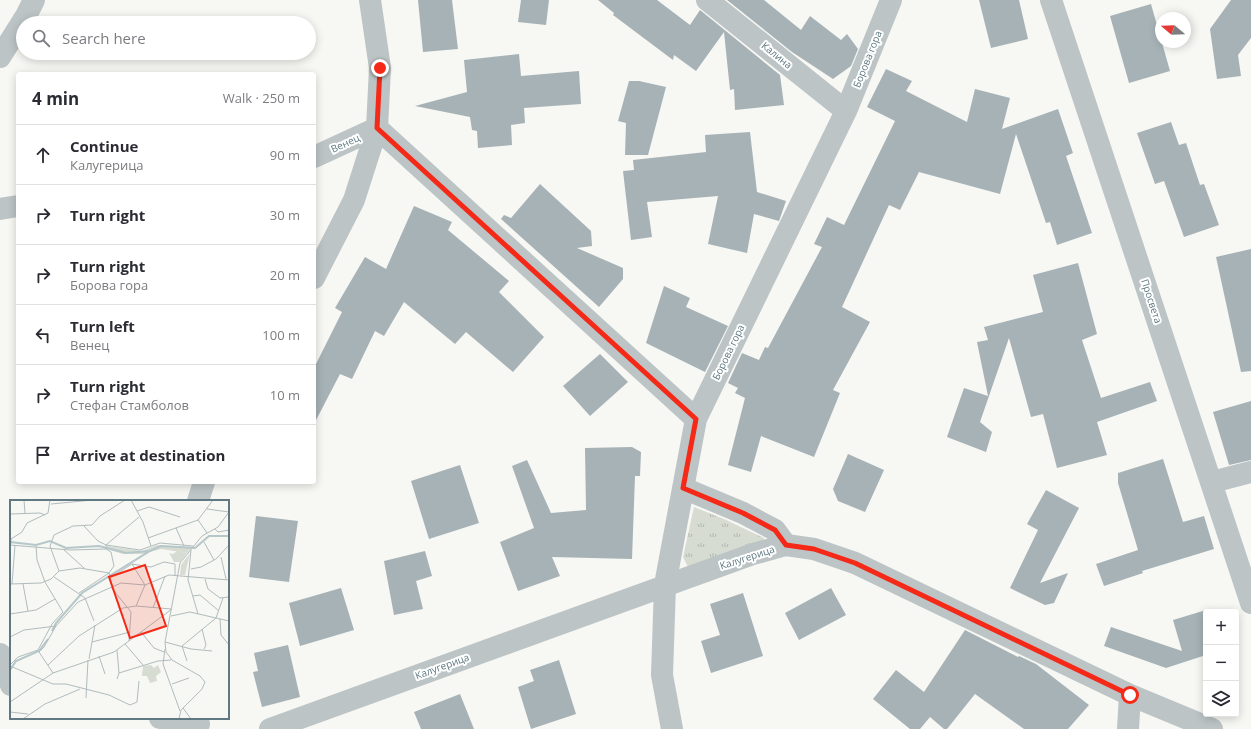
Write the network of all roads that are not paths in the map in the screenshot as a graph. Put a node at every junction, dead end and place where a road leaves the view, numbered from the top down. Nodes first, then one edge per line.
1 (34, 0) edge
2 (370, 0) edge
3 (707, 0) edge
4 (891, 0) edge
5 (1051, 0) edge
6 (26, 16) edge
7 (16, 32) edge
8 (0, 57) edge
9 (846, 111) junction
10 (377, 128) junction
11 (316, 156) edge
12 (16, 206) edge
13 (0, 209) edge
14 (316, 274) edge
15 (696, 419) junction
16 (1251, 472) edge
17 (1212, 482) junction
18 (203, 484) edge
19 (683, 488) junction
20 (198, 500) edge
21 (786, 545) junction
22 (665, 585) junction
23 (1251, 603) edge
24 (0, 654) edge
25 (8, 689) edge
26 (1130, 695) junction
27 (166, 719) edge
28 (199, 724) edge
29 (270, 729) edge
30 (672, 729) edge
31 (1128, 729) edge
32 (1212, 729) edge

1 - 6 street
2 - 10 street
3 - 9 street, Калина
4 - 9 street, Борова гора
5 - 17 street, Просвета
7 - 8 street
9 - 15 street, Борова гора
10 - 11 street, Венец
10 - 14 street
10 - 15 street
12 - 13 street
15 - 19 street, Борова гора
16 - 17 street
17 - 23 street, Просвета
18 - 20 street
19 - 21 street
19 - 22 street, Борова гора
21 - 22 street, Калугерица
21 - 26 street, Калугерица
22 - 29 street, Калугерица
22 - 30 street, Борова гора
24 - 25 street
26 - 31 street
26 - 32 street, Калугерица
27 - 28 street

